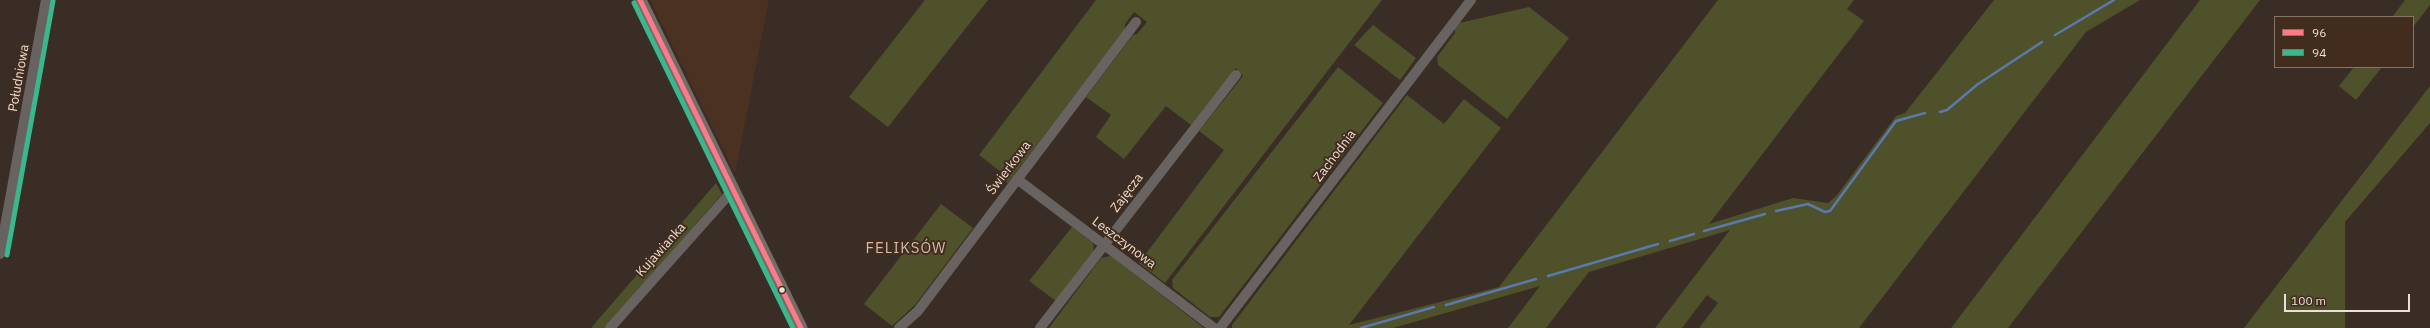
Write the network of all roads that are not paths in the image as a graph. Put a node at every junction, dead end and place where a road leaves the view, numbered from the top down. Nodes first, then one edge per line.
1 (46, 0) edge
2 (640, 0) edge
3 (1471, 0) edge
4 (1136, 22) dead end
5 (1236, 75) dead end
6 (1017, 179) junction
7 (733, 190) junction
8 (1104, 244) junction
9 (0, 254) edge
10 (610, 328) edge
11 (802, 328) edge
12 (899, 328) edge
13 (1040, 328) edge
14 (1214, 328) edge
15 (1220, 328) edge

1 - 9 street, Południowa
2 - 7 main road
3 - 15 street, Zachodnia
4 - 6 street, Świerkowa
5 - 8 street, Zajęcza
6 - 8 street, Leszczynowa
6 - 12 street, Świerkowa
7 - 10 street, Kujawianka
7 - 11 main road
8 - 13 street, Zajęcza
8 - 14 street, Leszczynowa

